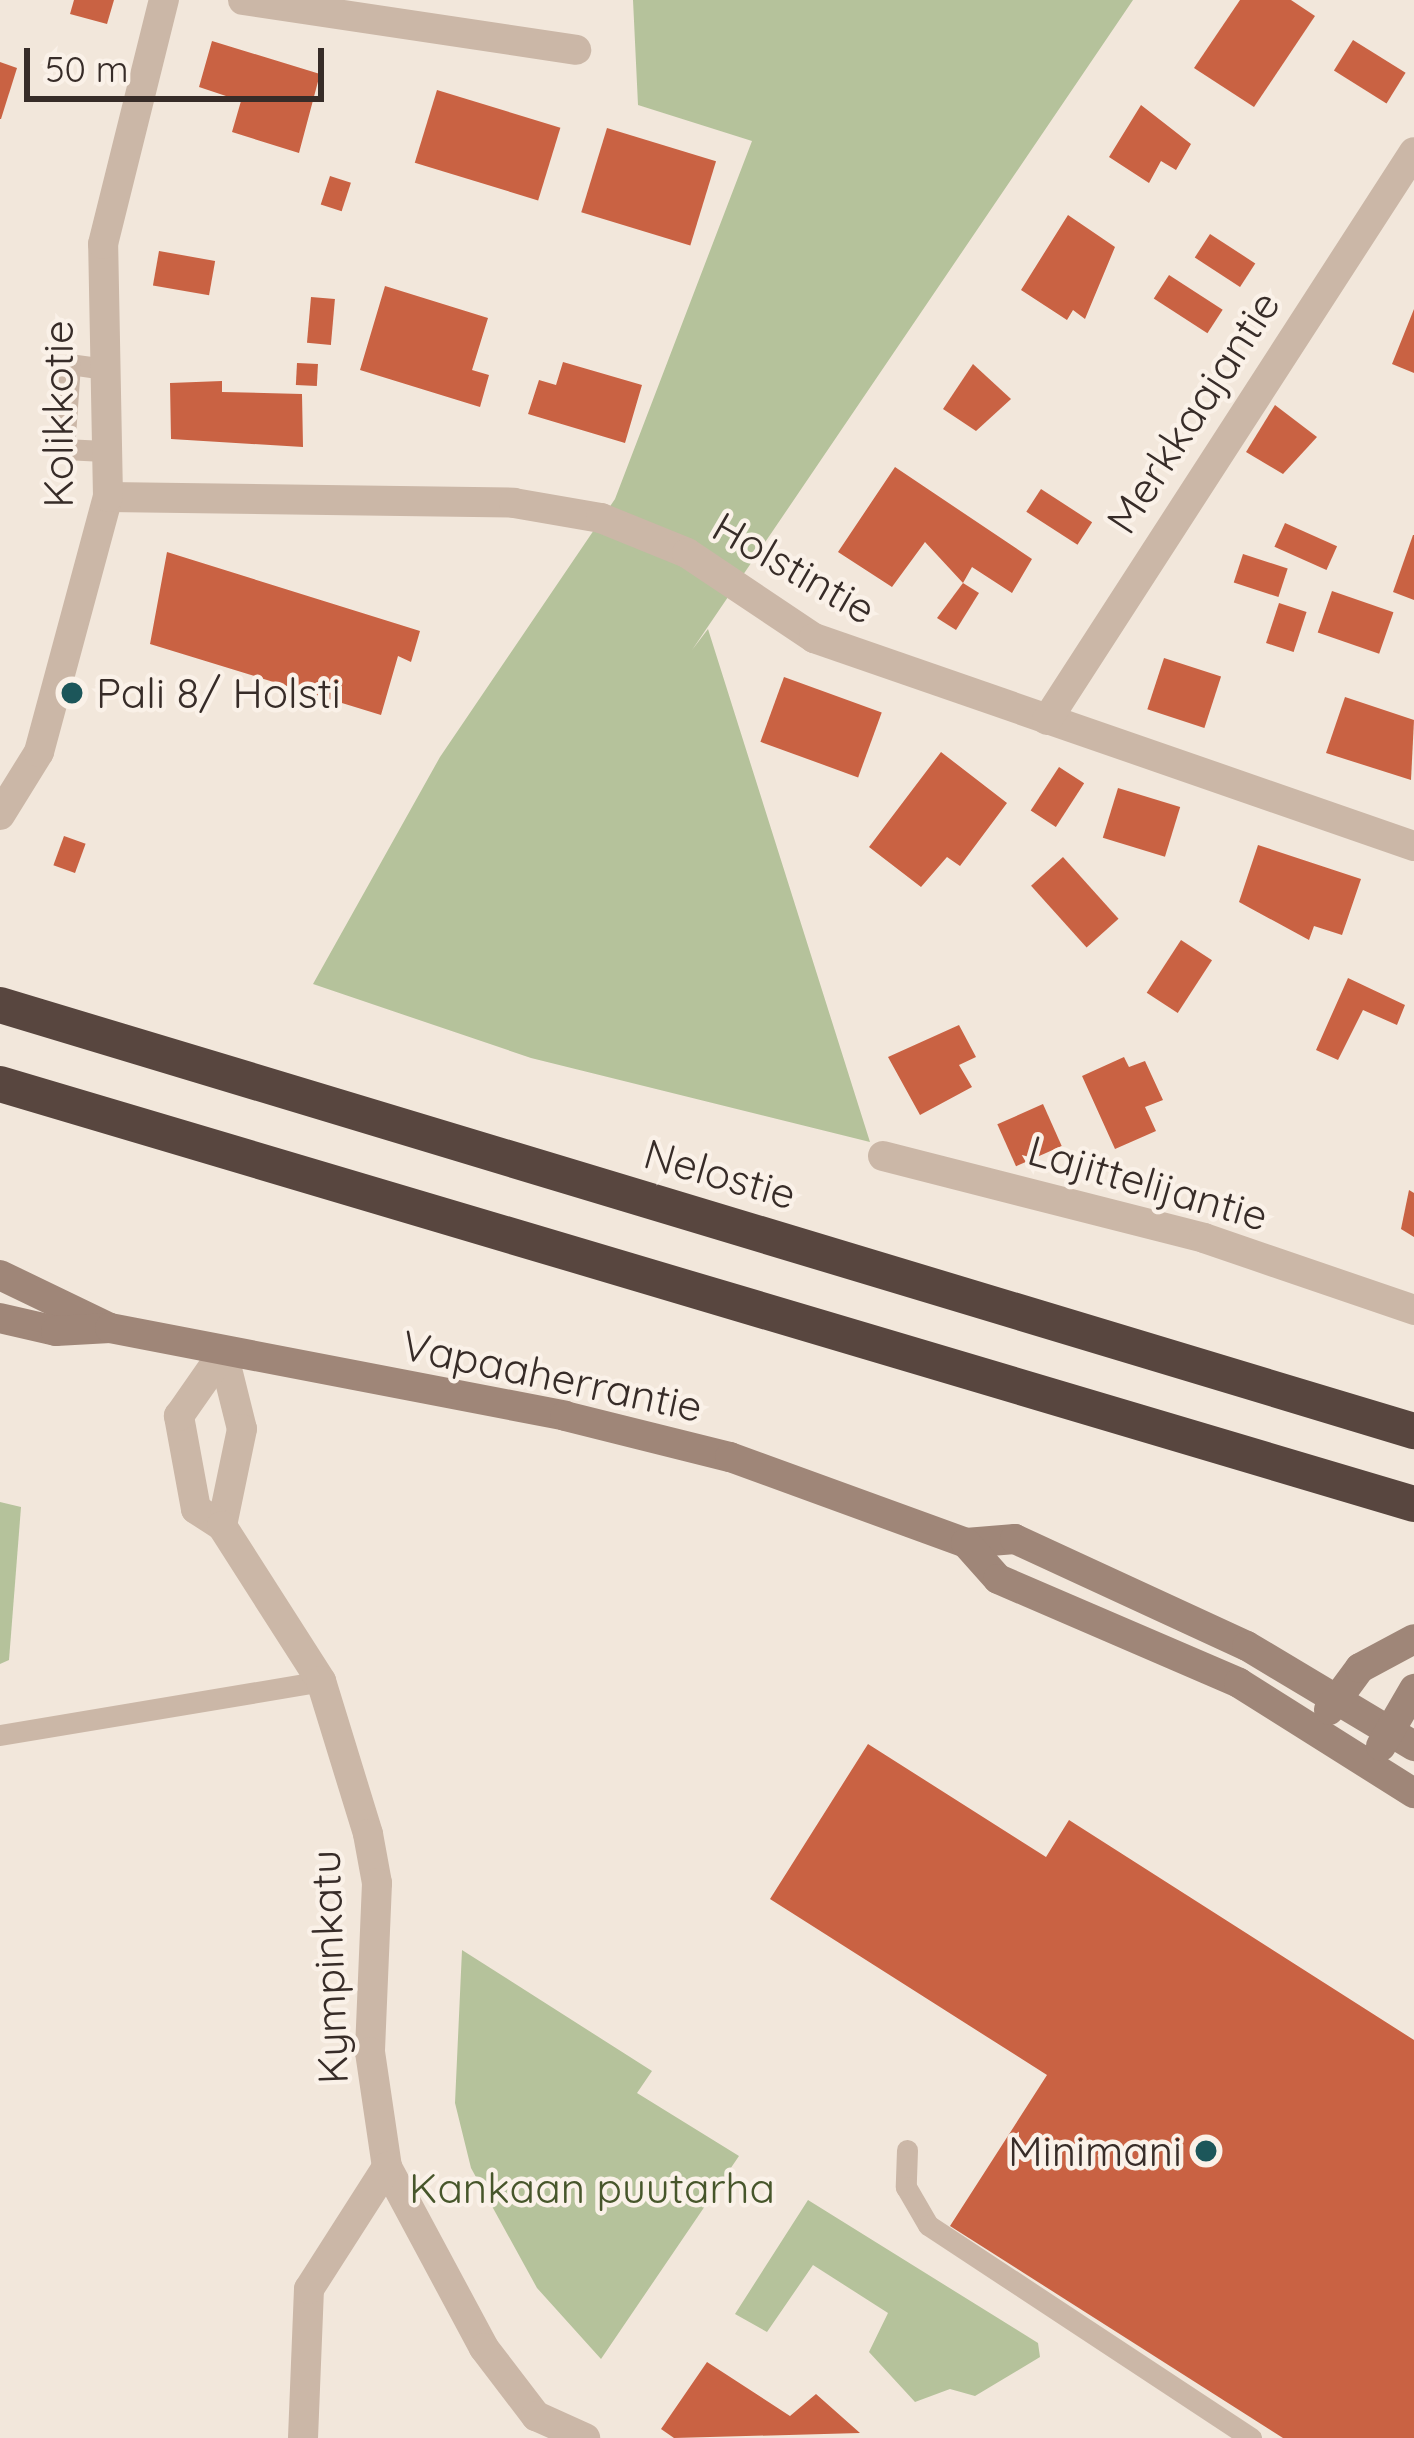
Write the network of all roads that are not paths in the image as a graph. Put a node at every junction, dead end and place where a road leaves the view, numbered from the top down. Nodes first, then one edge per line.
1 (164, 0) edge
2 (243, 0) edge
3 (576, 50) dead end
4 (1414, 152) edge
5 (108, 497) junction
6 (1047, 720) junction
7 (0, 815) edge
8 (1414, 846) edge
9 (0, 1005) edge
10 (9, 1094) edge
11 (883, 1156) dead end
12 (0, 1275) edge
13 (1400, 1307) edge
14 (0, 1318) edge
15 (110, 1328) junction
16 (223, 1353) junction
17 (1414, 1431) edge
18 (1414, 1504) edge
19 (222, 1526) junction
20 (966, 1543) junction
21 (1414, 1639) edge
22 (321, 1681) junction
23 (1414, 1689) edge
24 (1339, 1695) junction
25 (1318, 1725) junction
26 (0, 1735) edge
27 (1403, 1738) edge
28 (1370, 1760) junction
29 (1414, 1793) edge
30 (908, 2150) dead end
31 (387, 2167) junction
32 (303, 2438) edge
33 (585, 2438) edge
34 (1251, 2438) edge

1 - 5 street, Kolikkotie
2 - 3 street
4 - 6 street, Merkkaajantie
5 - 6 street, Holstintie
5 - 7 street, Kolikkotie
6 - 8 street, Holstintie
9 - 17 highway, Nelostie
10 - 18 highway
11 - 13 street, Lajittelijantie
12 - 15 street, Vapaaherrantie
14 - 15 street, Vapaaherrantie
15 - 16 street, Vapaaherrantie
16 - 19 street
16 - 19 street, Kympinkatu
16 - 20 street, Vapaaherrantie
19 - 22 street, Kympinkatu
20 - 24 street, Vapaaherrantie
20 - 25 street, Vapaaherrantie
21 - 24 street
22 - 26 lane
22 - 31 street, Kympinkatu
23 - 27 street
24 - 25 street
24 - 27 street, Vapaaherrantie
25 - 28 street, Vapaaherrantie
27 - 28 street
28 - 29 street, Vapaaherrantie
30 - 34 lane
31 - 32 street
31 - 33 street, Kympinkatu

